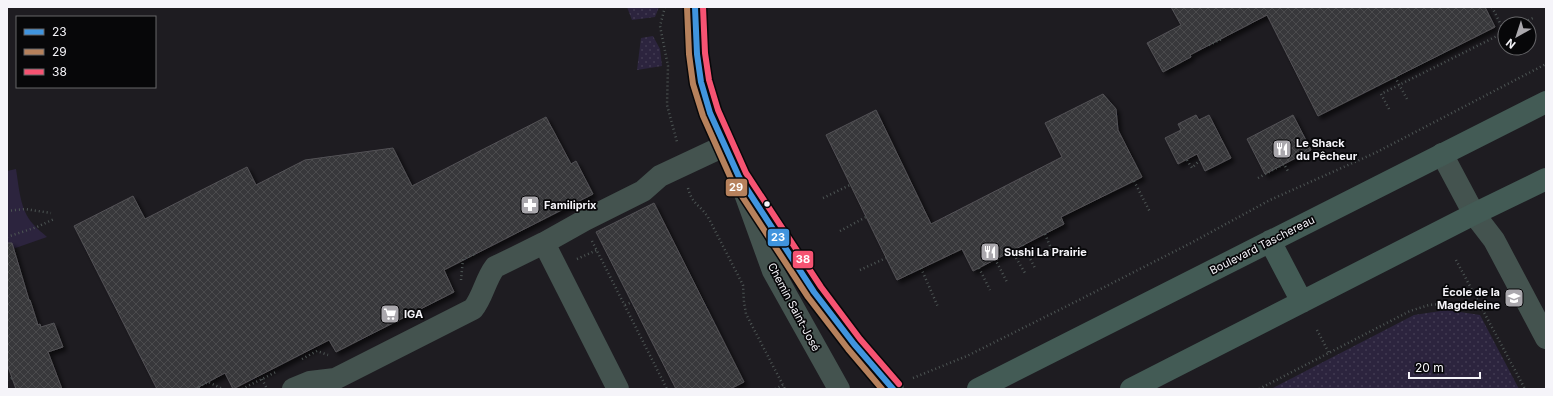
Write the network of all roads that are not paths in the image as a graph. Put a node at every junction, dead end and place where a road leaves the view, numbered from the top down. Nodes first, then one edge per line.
1 (695, 7) edge
2 (1546, 102) edge
3 (724, 146) junction
4 (1442, 154) junction
5 (739, 177) junction
6 (1546, 179) edge
7 (1474, 214) junction
8 (1270, 241) junction
9 (544, 243) junction
10 (1302, 302) junction
11 (1546, 338) edge
12 (293, 389) edge
13 (618, 389) edge
14 (839, 389) edge
15 (893, 389) edge
16 (978, 389) edge
17 (1130, 389) edge

1 - 3 street, Chemin Saint-José
2 - 4 main road, Boulevard Taschereau
3 - 5 street, Chemin Saint-José
3 - 9 street
4 - 7 street
4 - 8 main road, Boulevard Taschereau
5 - 14 street, Chemin Saint-José
5 - 15 street, Chemin Saint-José
6 - 7 main road
7 - 10 main road
7 - 11 street
8 - 10 main road
8 - 16 main road, Boulevard Taschereau
9 - 12 street
9 - 13 street
10 - 17 main road

